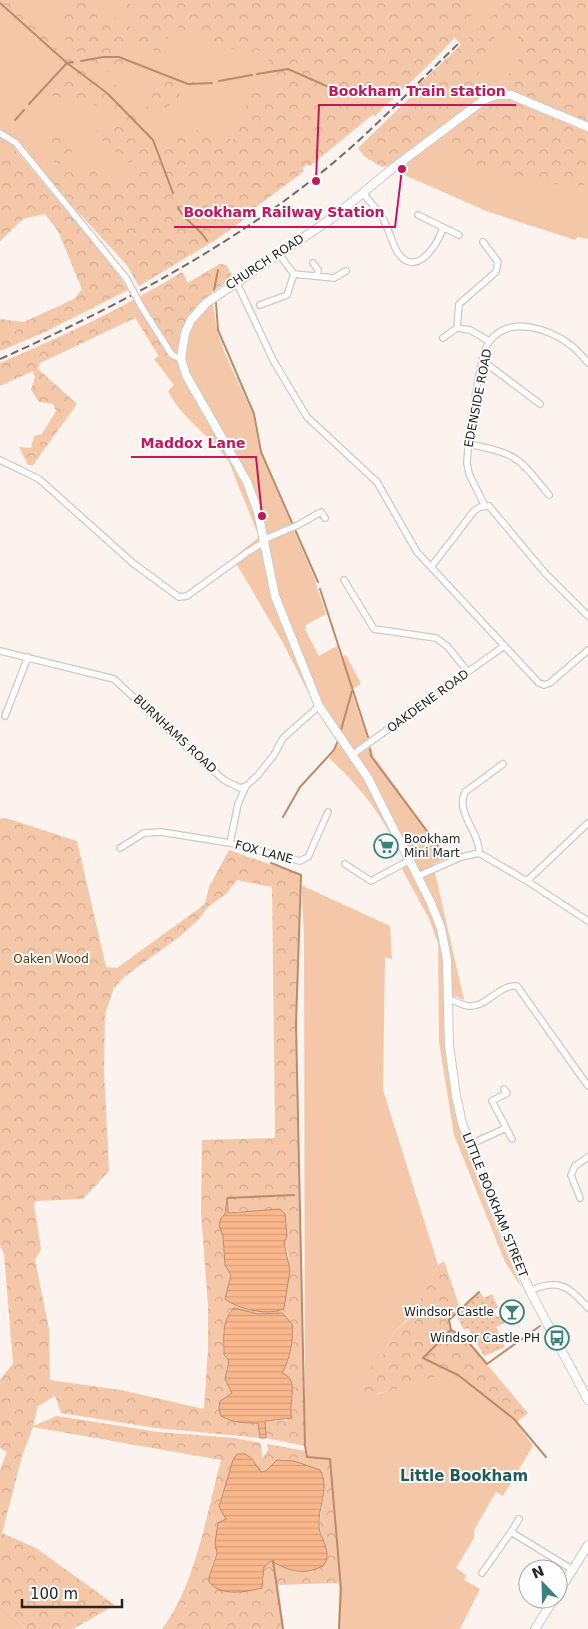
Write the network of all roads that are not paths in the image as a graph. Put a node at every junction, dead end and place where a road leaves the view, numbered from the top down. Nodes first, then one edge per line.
1 (588, 127) edge
2 (0, 133) edge
3 (362, 193) junction
4 (418, 215) dead end
5 (443, 228) junction
6 (459, 235) dead end
7 (483, 242) dead end
8 (278, 253) junction
9 (313, 262) dead end
10 (346, 271) dead end
11 (294, 274) junction
12 (316, 276) junction
13 (236, 281) junction
14 (260, 305) dead end
15 (198, 311) joint
16 (457, 328) junction
17 (443, 338) dead end
18 (489, 341) junction
19 (181, 359) junction
20 (483, 361) junction
21 (588, 363) edge
22 (540, 404) dead end
23 (468, 444) junction
24 (0, 460) edge
25 (549, 495) dead end
26 (484, 506) junction
27 (325, 518) dead end
28 (264, 541) junction
29 (431, 567) junction
30 (344, 580) dead end
31 (588, 616) edge
32 (504, 646) junction
33 (0, 650) edge
34 (588, 650) edge
35 (28, 658) junction
36 (468, 672) junction
37 (319, 706) junction
38 (5, 716) dead end
39 (352, 755) junction
40 (503, 764) dead end
41 (246, 786) junction
42 (328, 812) dead end
43 (588, 823) edge
44 (230, 843) junction
45 (120, 848) dead end
46 (479, 853) junction
47 (410, 860) junction
48 (345, 864) dead end
49 (418, 876) junction
50 (527, 881) junction
51 (588, 921) edge
52 (449, 999) junction
53 (588, 1086) edge
54 (504, 1088) dead end
55 (506, 1128) junction
56 (512, 1139) dead end
57 (469, 1145) junction
58 (588, 1158) edge
59 (580, 1198) dead end
60 (530, 1292) junction
61 (588, 1308) edge
62 (588, 1400) edge
63 (519, 1519) dead end
64 (511, 1532) junction
65 (588, 1545) edge
66 (573, 1570) junction
67 (482, 1573) dead end
68 (568, 1578) edge
69 (548, 1609) edge
70 (535, 1629) edge

1 - 3 street, CHURCH ROAD
2 - 19 street, bridge
3 - 5 street
3 - 8 street, CHURCH ROAD
4 - 5 street
5 - 6 street
7 - 16 street
8 - 11 street
8 - 13 street, CHURCH ROAD
9 - 12 street
10 - 12 street
11 - 12 street
11 - 14 street
13 - 15 street, CHURCH ROAD
13 - 29 street
15 - 19 street, LITTLE BOOKHAM STREET
16 - 17 street
16 - 18 street
18 - 20 street, EDENSIDE ROAD
18 - 21 street, EDENSIDE ROAD
19 - 28 street, LITTLE BOOKHAM STREET
20 - 22 street
20 - 23 street, EDENSIDE ROAD
23 - 25 street
23 - 26 street, EDENSIDE ROAD
24 - 28 street
26 - 29 street
26 - 31 street
27 - 28 street
28 - 37 street, LITTLE BOOKHAM STREET
29 - 32 street
30 - 36 street
32 - 34 street
32 - 36 street, OAKDENE ROAD
33 - 35 street, BURNHAMS ROAD
35 - 38 street
35 - 41 street, BURNHAMS ROAD
36 - 39 street, OAKDENE ROAD
37 - 39 street, LITTLE BOOKHAM STREET
37 - 41 street
39 - 47 street, LITTLE BOOKHAM STREET
40 - 46 street
41 - 44 street, FOX LANE
42 - 44 street, FOX LANE
43 - 50 street
44 - 45 street
46 - 49 street
46 - 50 street
47 - 48 street
47 - 49 street, LITTLE BOOKHAM STREET
49 - 52 street, LITTLE BOOKHAM STREET
50 - 51 street
52 - 53 street
52 - 57 street, LITTLE BOOKHAM STREET
54 - 55 street
55 - 56 street
55 - 57 street
57 - 60 street, LITTLE BOOKHAM STREET
58 - 59 street
60 - 61 street
60 - 62 street, LITTLE BOOKHAM STREET
63 - 64 street
64 - 66 street
64 - 67 street
65 - 66 street
66 - 68 street
69 - 70 street

